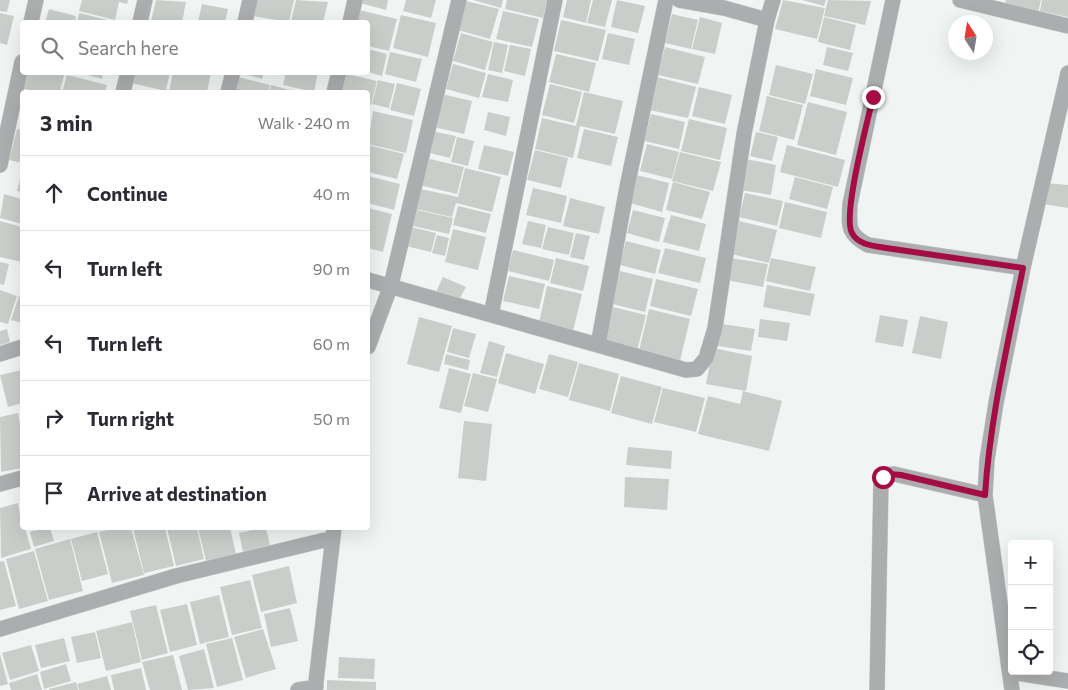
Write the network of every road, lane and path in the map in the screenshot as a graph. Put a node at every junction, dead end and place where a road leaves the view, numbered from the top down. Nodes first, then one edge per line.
1 (36, 0) edge
2 (145, 0) edge
3 (250, 0) edge
4 (355, 0) edge
5 (459, 0) edge
6 (555, 0) edge
7 (666, 0) edge
8 (679, 0) edge
9 (773, 0) edge
10 (893, 0) edge
11 (960, 0) edge
12 (31, 20) edge
13 (140, 20) edge
14 (245, 20) edge
15 (350, 20) edge
16 (767, 20) junction
17 (1068, 26) edge
18 (20, 71) edge
19 (1068, 73) edge
20 (127, 75) edge
21 (232, 75) edge
22 (338, 75) edge
23 (124, 90) edge
24 (228, 90) edge
25 (334, 90) edge
26 (0, 165) edge
27 (1023, 268) junction
28 (370, 280) edge
29 (391, 285) junction
30 (492, 315) junction
31 (370, 342) edge
32 (598, 345) junction
33 (20, 348) edge
34 (0, 354) edge
35 (20, 479) edge
36 (0, 484) edge
37 (985, 495) junction
38 (333, 533) edge
39 (0, 629) edge
40 (1008, 658) edge
41 (1010, 675) edge
42 (1029, 675) edge
43 (1068, 681) edge
44 (316, 688) edge
45 (298, 690) edge
46 (877, 690) edge
47 (1012, 690) edge

1 - 12 street
2 - 13 street
3 - 14 street
4 - 15 street
5 - 29 street
6 - 30 street
7 - 32 street
8 - 16 street
9 - 16 street
10 - 27 street
11 - 17 street
16 - 32 street
18 - 26 street
19 - 27 street
20 - 23 street
21 - 24 street
22 - 25 street
27 - 37 street
28 - 29 street
29 - 30 street
29 - 31 street
30 - 32 street
33 - 34 street
35 - 36 street
37 - 40 street
37 - 46 street
38 - 39 street
38 - 44 street
41 - 47 street
42 - 43 street
44 - 45 street

